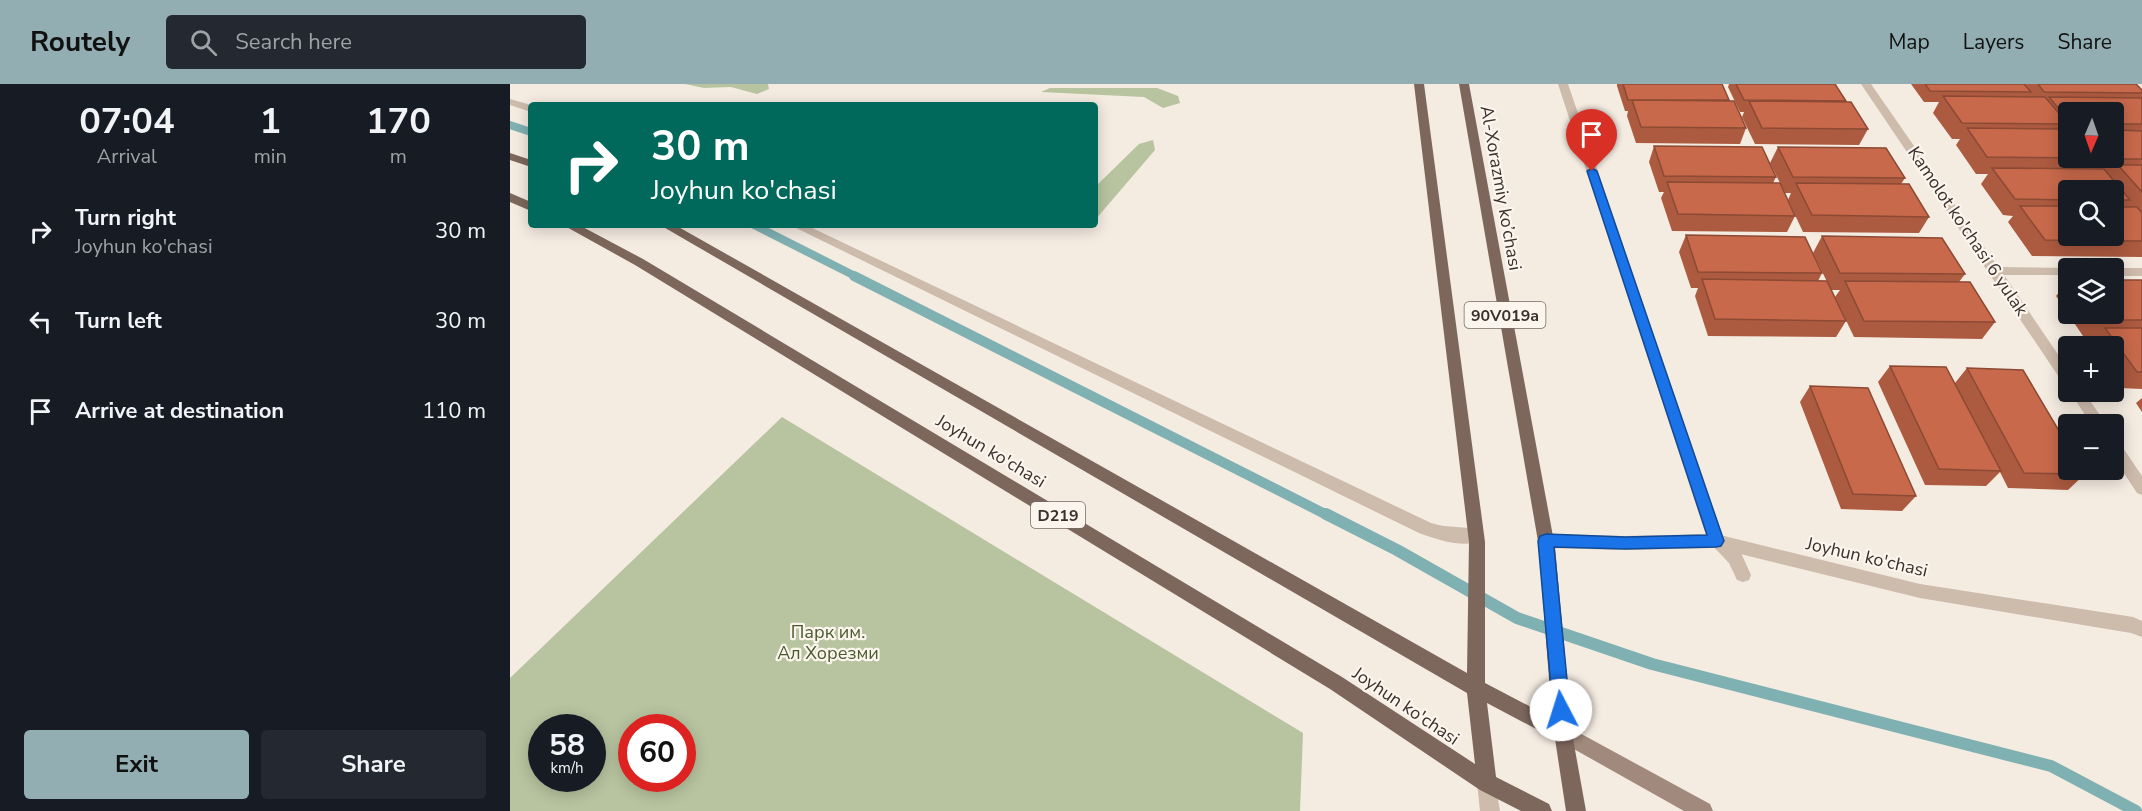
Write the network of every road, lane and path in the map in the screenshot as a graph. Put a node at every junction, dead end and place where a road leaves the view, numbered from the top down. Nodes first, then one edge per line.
1 (1419, 84) edge
2 (1464, 84) edge
3 (1563, 84) edge
4 (1866, 84) edge
5 (510, 102) edge
6 (528, 108) edge
7 (510, 156) edge
8 (528, 163) edge
9 (510, 197) edge
10 (528, 206) edge
11 (574, 228) edge
12 (671, 228) edge
13 (802, 228) edge
14 (1996, 271) junction
15 (2058, 272) edge
16 (2124, 272) edge
17 (2142, 272) edge
18 (2058, 364) edge
19 (2124, 461) edge
20 (2142, 489) edge
21 (1477, 539) junction
22 (1716, 541) junction
23 (1546, 544) junction
24 (1743, 575) dead end
25 (2139, 624) edge
26 (1476, 688) junction
27 (1563, 733) junction
28 (1487, 783) junction
29 (1490, 811) edge
30 (1542, 811) edge
31 (1576, 811) edge
32 (1702, 811) edge

1 - 21 main road, 90V019a
2 - 23 main road, Al-Xorazmiy ko’chasi / 90V019a
3 - 22 street
4 - 14 street, Kamolot ko'chasi 6 yulak
5 - 6 street
7 - 8 main road
9 - 10 main road
11 - 28 main road, Joyhun ko'chasi / D219
12 - 26 main road, Joyhun ko'chasi
13 - 21 street
14 - 15 street
14 - 18 street, Kamolot ko'chasi 6 yulak
16 - 17 street
19 - 20 street
21 - 26 main road, 90V019a
22 - 23 street, Joyhun ko'chasi
22 - 24 street
22 - 25 street, Joyhun ko'chasi
23 - 27 main road, 90V019a
26 - 27 main road, Joyhun ko'chasi
26 - 28 main road, 90V019a
27 - 31 main road, 90V019a
27 - 32 main road
28 - 29 street
28 - 30 main road, Joyhun ko'chasi / D219

